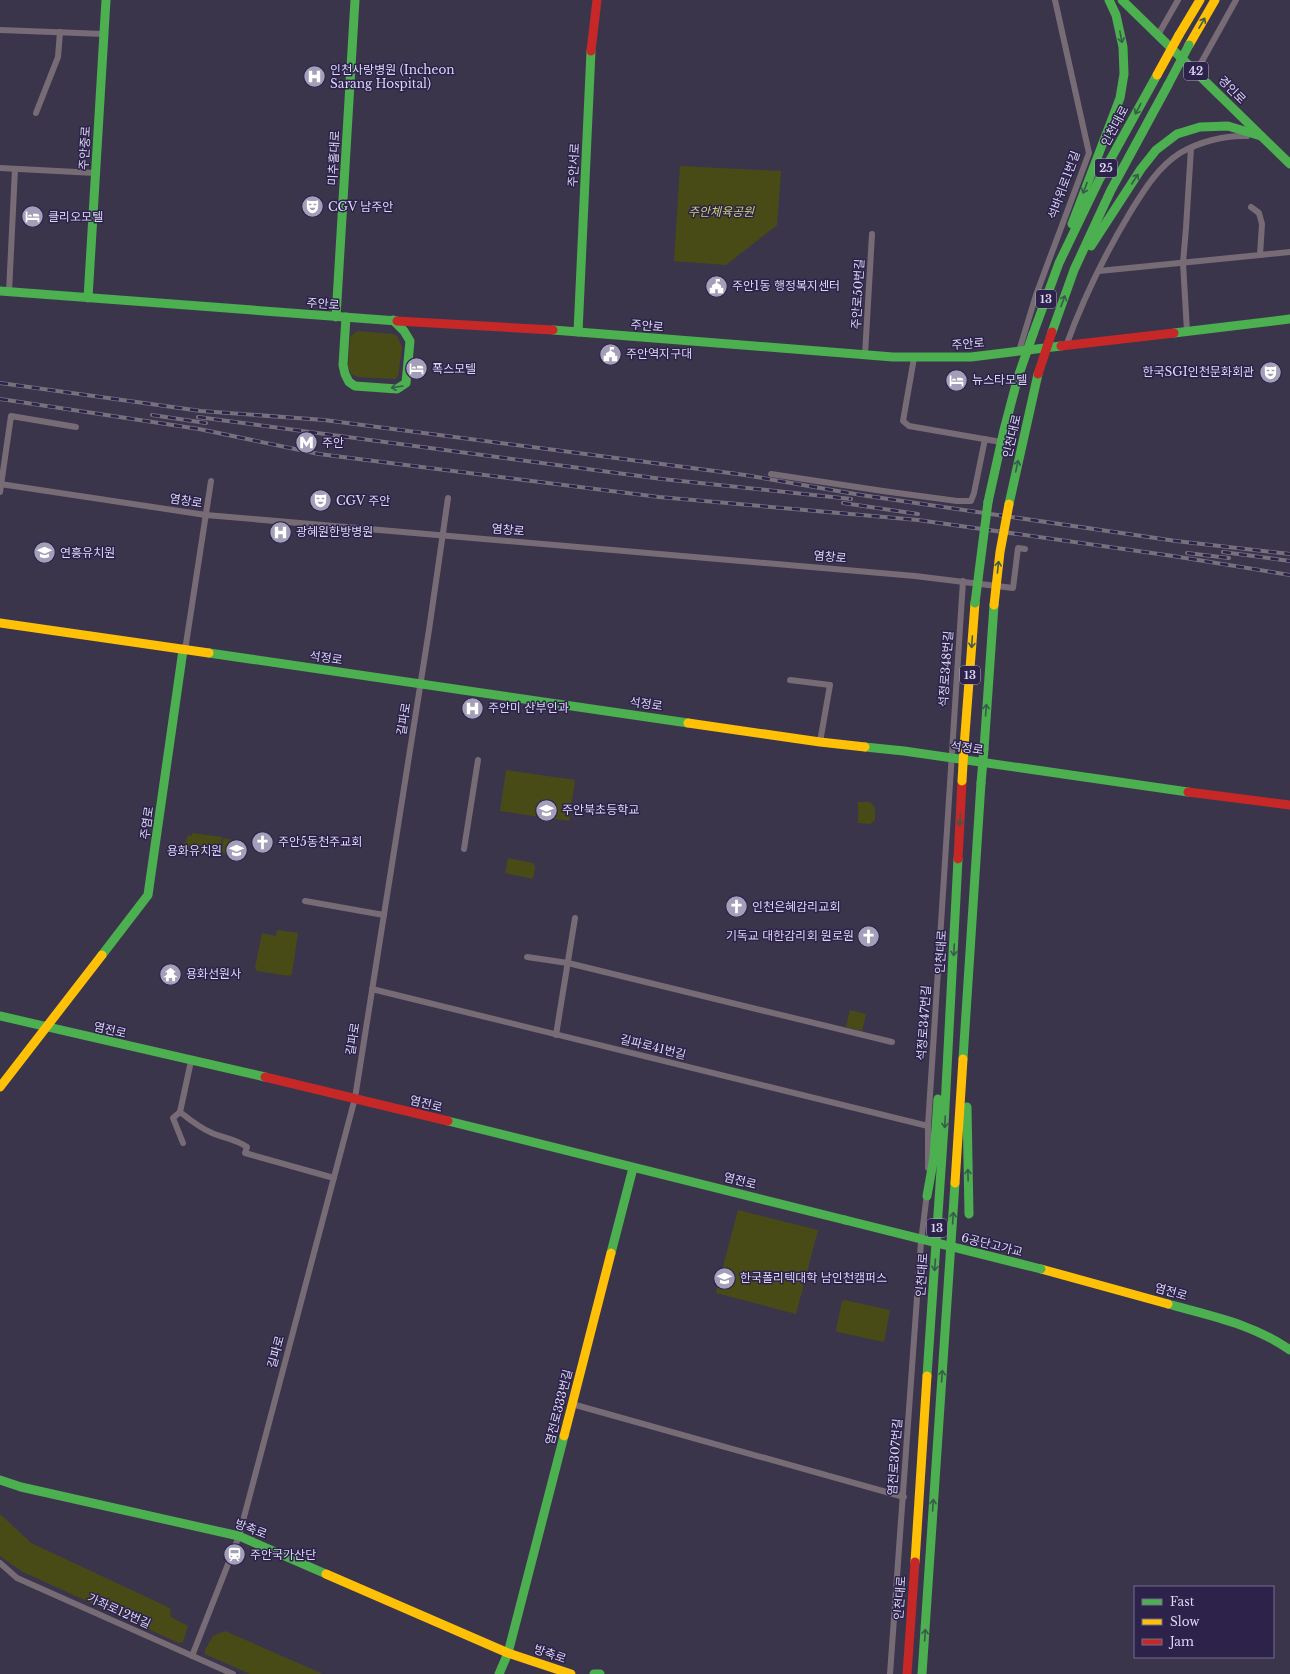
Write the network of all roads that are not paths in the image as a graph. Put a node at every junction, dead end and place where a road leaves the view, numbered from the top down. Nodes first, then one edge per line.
1 (106, 0) edge
2 (355, 0) edge
3 (597, 0) edge
4 (1055, 0) edge
5 (1109, 0) edge
6 (1122, 0) edge
7 (1178, 0) edge
8 (1200, 0) edge
9 (1215, 0) edge
10 (1236, 0) edge
11 (1128, 4) edge
12 (0, 30) edge
13 (60, 32) junction
14 (104, 34) junction
15 (1158, 35) junction
16 (1196, 72) junction
17 (36, 113) dead end
18 (1260, 136) junction
19 (1191, 148) junction
20 (1290, 164) edge
21 (0, 168) edge
22 (15, 169) junction
23 (95, 173) junction
24 (1251, 207) dead end
25 (872, 234) dead end
26 (1290, 252) edge
27 (1260, 255) junction
28 (1059, 263) junction
29 (1182, 263) junction
30 (1074, 270) junction
31 (1099, 271) junction
32 (5, 292) edge
33 (88, 298) junction
34 (336, 317) junction
35 (346, 318) junction
36 (1290, 319) edge
37 (392, 320) junction
38 (1187, 331) junction
39 (578, 332) junction
40 (1066, 346) junction
41 (1019, 351) junction
42 (865, 355) junction
43 (914, 358) junction
44 (76, 427) dead end
45 (985, 439) junction
46 (1001, 442) junction
47 (771, 474) dead end
48 (211, 481) dead end
49 (1, 484) edge
50 (0, 492) edge
51 (448, 498) dead end
52 (206, 515) junction
53 (442, 536) junction
54 (1025, 549) dead end
55 (963, 581) junction
56 (0, 623) edge
57 (183, 650) junction
58 (790, 680) dead end
59 (421, 684) junction
60 (820, 742) junction
61 (951, 757) junction
62 (478, 760) dead end
63 (1290, 805) edge
64 (464, 849) dead end
65 (305, 901) dead end
66 (384, 915) junction
67 (575, 918) dead end
68 (527, 957) dead end
69 (568, 964) junction
70 (372, 989) junction
71 (0, 1016) edge
72 (46, 1028) junction
73 (950, 1034) junction
74 (556, 1035) junction
75 (965, 1037) junction
76 (892, 1042) dead end
77 (191, 1061) junction
78 (0, 1087) edge
79 (355, 1098) junction
80 (180, 1112) junction
81 (928, 1126) junction
82 (183, 1143) dead end
83 (633, 1168) junction
84 (334, 1178) junction
85 (927, 1196) junction
86 (969, 1214) dead end
87 (845, 1220) joint
88 (921, 1242) joint
89 (1041, 1269) joint
90 (1290, 1350) edge
91 (572, 1404) junction
92 (0, 1480) edge
93 (904, 1497) junction
94 (239, 1536) junction
95 (0, 1564) edge
96 (508, 1653) junction
97 (192, 1656) junction
98 (233, 1674) edge
99 (499, 1674) edge
100 (571, 1674) edge
101 (594, 1674) edge
102 (600, 1674) edge
103 (890, 1674) edge
104 (907, 1674) edge
105 (922, 1674) edge

1 - 14 main road, 주안중로
2 - 34 main road, 미추홀대로
3 - 39 main road, 주안서로
4 - 41 street, 석바위로1번길
5 -> 28 main road
6 - 11 main road, 경인로 / 42
7 - 15 street
8 -> 28 main road, 인천대로 / 25, bridge
30 -> 9 main road, 25, bridge
10 - 16 street
11 - 15 main road, 경인로 / 42
12 - 13 street
13 - 14 street
13 - 17 street
14 - 23 main road, 주안중로
15 - 16 main road, 경인로 / 42
16 - 18 main road, 경인로 / 42
18 - 19 street
18 - 20 main road, 경인로 / 42
30 -> 18 main road
19 - 29 street
19 - 31 street
21 - 22 street
22 - 23 street
22 - 32 street
23 - 33 main road, 주안중로
24 - 27 street
25 - 42 street, 주안로50번길
26 - 27 street
27 - 29 street
28 - 46 main road, 인천대로 / 13, bridge
29 - 31 street
29 - 38 street
75 -> 30 main road, 인천대로 / 13, bridge
31 - 40 street
32 - 33 main road, 주안로
33 - 34 main road, 주안로
34 - 35 main road, 주안로
35 - 37 main road, 주안로
37 -> 35 main road
36 - 38 main road, 주안로
37 - 39 main road, 주안로
38 - 40 main road, 주안로
39 - 42 main road, 주안로
40 - 41 main road, 주안로
41 - 43 main road, 주안로
42 - 43 main road, 주안로
43 - 45 street
44 - 49 street
45 - 46 street
45 - 47 street
46 -> 73 main road, 인천대로 / 13, bridge
48 - 52 street, 주염로
49 - 50 street
49 - 52 street, 염창로
51 - 53 street, 길파로
52 - 53 street, 염창로
52 - 57 street, 주염로
53 - 55 street, 염창로
53 - 59 street, 길파로
54 - 55 street, 염창로
55 - 61 street, 석정로348번길
56 - 57 main road, 석정로
57 - 59 main road, 석정로
57 - 72 main road, 주염로
58 - 60 street
59 - 60 main road, 석정로
59 - 66 street, 길파로
60 - 61 main road, 석정로
61 - 63 main road, 석정로
61 - 81 street, 석정로347번길
62 - 64 street
65 - 66 street
66 - 70 street, 길파로
67 - 69 street
68 - 69 street
69 - 74 street
69 - 76 street
70 - 74 street, 길파로41번길
70 - 79 street, 길파로
71 - 72 main road, 염전로
72 - 77 main road, 염전로
72 - 78 main road, 주염로
73 - 85 main road
73 -> 104 main road, 인천대로 / 13
74 - 81 street, 길파로41번길
86 -> 75 main road
105 -> 75 main road, 13
77 - 79 main road, 염전로
77 - 80 street
79 - 83 main road, 염전로
79 - 84 street, 길파로
80 - 82 street
80 - 84 street
81 - 85 street, 석정로347번길
83 - 87 main road, 염전로
83 - 91 main road, 염전로333번길
84 - 94 street, 길파로
85 - 88 street, 석정로347번길
87 - 89 main road, 6공단고가교, bridge
88 - 93 street, 염전로307번길
89 - 90 main road, 염전로
91 - 93 street
91 - 96 main road, 염전로333번길
92 - 94 main road, 방축로
93 - 103 street, 염전로307번길
94 - 96 main road, 방축로
94 - 97 street, 길파로
95 - 97 street, 가좌로12번길
96 - 99 main road, 염전로333번길
96 - 100 main road, 방축로
97 - 98 street, 가좌로12번길
101 - 102 main road

